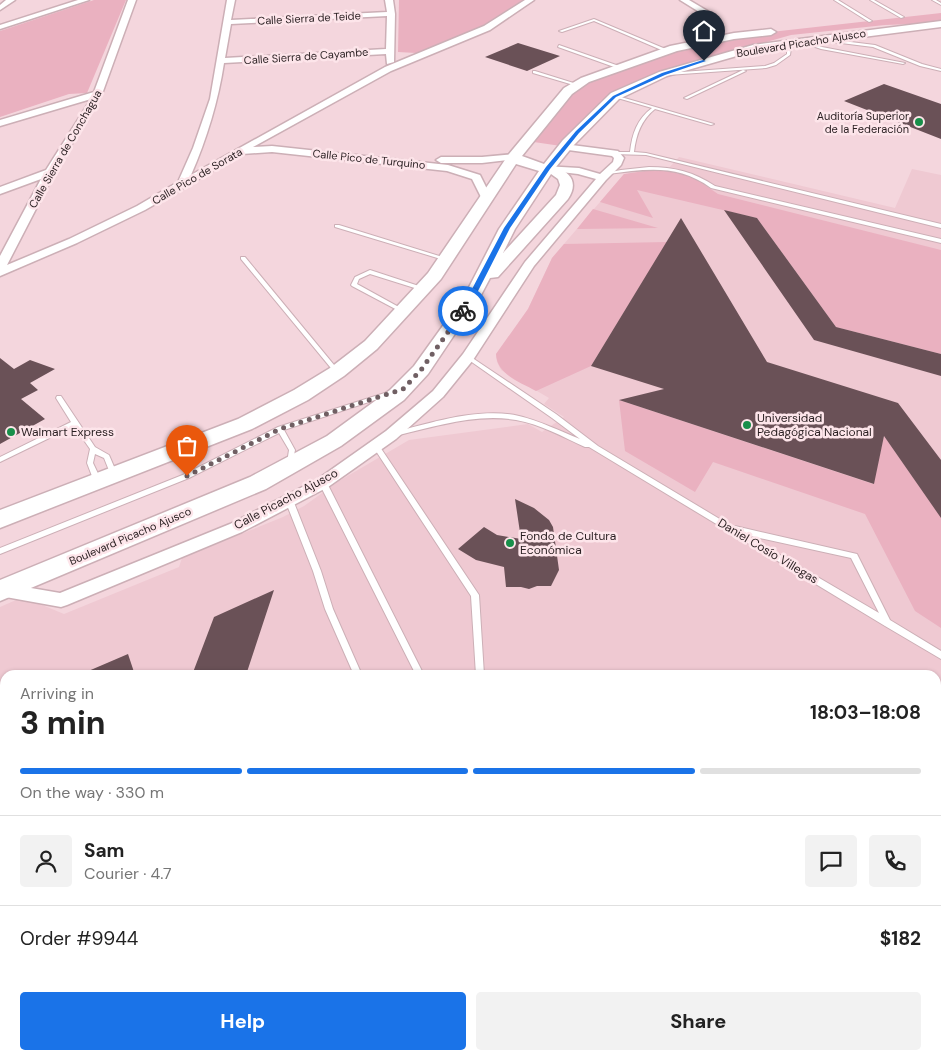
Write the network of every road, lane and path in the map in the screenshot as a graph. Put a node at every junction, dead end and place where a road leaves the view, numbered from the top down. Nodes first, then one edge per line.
1 (11, 0) edge
2 (85, 0) edge
3 (132, 0) edge
4 (231, 0) edge
5 (388, 0) edge
6 (530, 0) edge
7 (684, 0) edge
8 (836, 0) edge
9 (872, 0) edge
10 (934, 0) edge
11 (941, 4) edge
12 (0, 8) edge
13 (941, 12) edge
14 (391, 14) junction
15 (712, 16) dead end
16 (902, 17) junction
17 (870, 21) junction
18 (228, 22) junction
19 (941, 24) edge
20 (0, 27) edge
21 (561, 31) dead end
22 (807, 40) junction
23 (786, 43) junction
24 (559, 46) dead end
25 (390, 51) junction
26 (667, 51) junction
27 (222, 62) junction
28 (903, 63) dead end
29 (618, 68) junction
30 (388, 69) junction
31 (748, 69) junction
32 (941, 70) edge
33 (534, 72) dead end
34 (663, 74) junction
35 (578, 85) junction
36 (98, 94) junction
37 (615, 96) junction
38 (686, 98) dead end
39 (654, 108) junction
40 (0, 123) edge
41 (712, 124) dead end
42 (259, 140) junction
43 (539, 145) junction
44 (564, 147) junction
45 (198, 148) junction
46 (238, 152) junction
47 (615, 152) junction
48 (632, 153) junction
49 (514, 157) junction
50 (655, 157) junction
51 (228, 158) junction
52 (548, 168) junction
53 (654, 168) junction
54 (50, 172) junction
55 (605, 175) junction
56 (182, 185) junction
57 (0, 191) edge
58 (486, 197) junction
59 (840, 202) junction
60 (833, 216) junction
61 (337, 226) dead end
62 (941, 226) edge
63 (941, 241) edge
64 (243, 258) dead end
65 (446, 259) junction
66 (0, 267) edge
67 (0, 272) edge
68 (423, 289) junction
69 (473, 295) junction
70 (403, 311) junction
71 (468, 357) junction
72 (337, 372) junction
73 (403, 389) junction
74 (59, 398) dead end
75 (75, 423) junction
76 (280, 429) junction
77 (391, 435) junction
78 (376, 446) junction
79 (596, 448) junction
80 (94, 449) junction
81 (0, 460) edge
82 (290, 465) junction
83 (114, 476) junction
84 (98, 482) junction
85 (323, 483) junction
86 (289, 500) junction
87 (0, 519) edge
88 (729, 528) junction
89 (0, 551) edge
90 (1, 591) edge
91 (888, 624) junction
92 (941, 655) edge
93 (356, 670) edge
94 (417, 670) edge
95 (480, 670) edge

1 - 12 street
2 - 20 street
3 - 36 street, Calle Sierra de Conchagua
4 - 18 street
5 - 14 street
6 - 30 street, Calle Pico de Sorata
7 - 15 street
8 - 17 lane
9 - 16 lane
10 - 11 lane
13 - 16 main road, Boulevard Picacho Ajusco
14 - 18 street, Calle Sierra de Teide
14 - 25 street
16 - 17 main road, Boulevard Picacho Ajusco
17 - 26 main road, Boulevard Picacho Ajusco
18 - 27 street
19 - 22 main road, Boulevard Picacho Ajusco
21 - 26 lane
22 - 23 main road, Boulevard Picacho Ajusco
22 - 28 lane
22 - 32 lane
23 - 31 lane
23 - 34 main road, Boulevard Picacho Ajusco
24 - 29 lane
25 - 27 street, Calle Sierra de Cayambe
25 - 30 street
26 - 29 main road, Boulevard Picacho Ajusco
27 - 45 street
29 - 35 main road, Boulevard Picacho Ajusco
30 - 42 street, Calle Pico de Sorata
31 - 34 lane
31 - 38 lane
33 - 35 lane
34 - 37 main road, Boulevard Picacho Ajusco
35 - 43 main road, Boulevard Picacho Ajusco
36 - 40 street
36 - 54 street, Calle Sierra de Conchagua
37 - 39 lane
37 - 44 main road, Boulevard Picacho Ajusco
39 - 41 lane
39 - 48 lane
42 - 46 street, Calle Pico de Sorata
42 - 49 street, Calle Pico de Turquino
43 - 44 main road
43 - 49 main road, Boulevard Picacho Ajusco
44 - 47 street
44 - 52 main road, Boulevard Picacho Ajusco
45 - 51 street
45 - 56 street
46 - 51 street, Calle Pico de Sorata
46 - 58 street, Calle Pico de Turquino
47 - 48 lane
47 - 55 street, Calle Picacho Ajusco
48 - 50 lane
49 - 52 main road
49 - 58 main road, Boulevard Picacho Ajusco
50 - 53 lane
50 - 59 lane
51 - 56 street, Calle Pico de Sorata
52 - 55 street
52 - 69 main road, Boulevard Picacho Ajusco
52 - 69 main road
53 - 55 lane
53 - 60 lane
54 - 57 street
54 - 66 street, Calle Sierra de Conchagua
55 - 71 street, Calle Picacho Ajusco
56 - 67 street, Calle Pico de Sorata
58 - 65 main road, Boulevard Picacho Ajusco
59 - 60 lane
59 - 62 lane
60 - 63 lane
61 - 65 lane
64 - 72 lane
65 - 68 main road, Boulevard Picacho Ajusco
68 - 70 main road, Boulevard Picacho Ajusco
68 - 70 lane
69 - 73 main road, Boulevard Picacho Ajusco
70 - 72 main road, Boulevard Picacho Ajusco
71 - 77 street, Calle Picacho Ajusco
71 - 79 lane, Daniel Cosío Villegas
72 - 83 main road, Boulevard Picacho Ajusco
73 - 76 lane
73 - 82 main road, Boulevard Picacho Ajusco
74 - 75 lane
75 - 80 lane
75 - 81 lane
76 - 82 lane
76 - 89 lane
77 - 78 street, Calle Picacho Ajusco
77 - 79 lane, Daniel Cosío Villegas
78 - 85 street, Calle Picacho Ajusco
78 - 95 lane
79 - 88 lane, Daniel Cosío Villegas
80 - 83 lane
80 - 84 lane
82 - 90 main road, Boulevard Picacho Ajusco
83 - 84 main road, Boulevard Picacho Ajusco
84 - 87 main road, Boulevard Picacho Ajusco
85 - 86 street, Calle Picacho Ajusco
85 - 94 lane
86 - 90 street, Calle Picacho Ajusco
86 - 93 lane
88 - 91 lane, Daniel Cosío Villegas
88 - 91 lane
91 - 92 lane, Daniel Cosío Villegas

